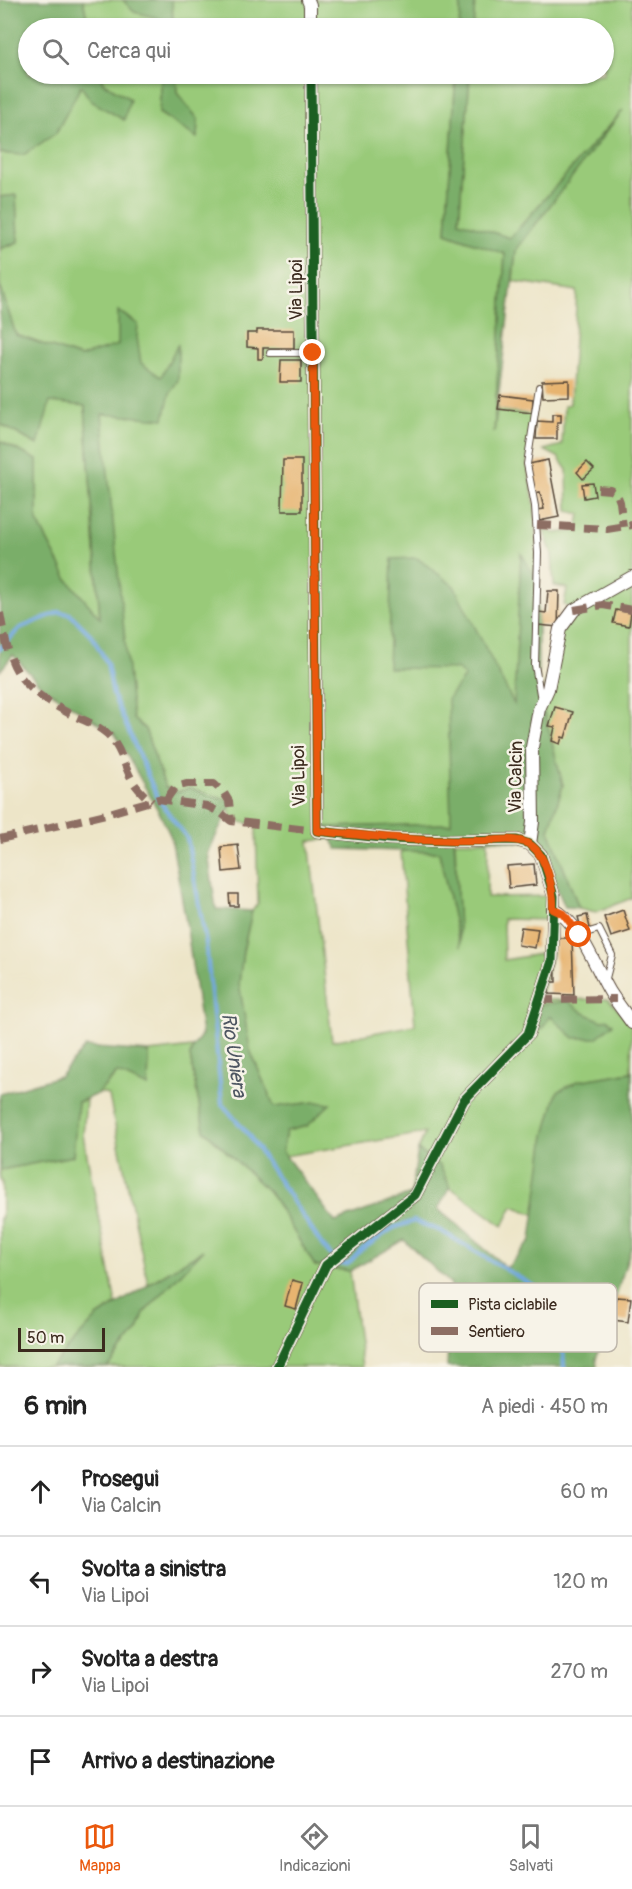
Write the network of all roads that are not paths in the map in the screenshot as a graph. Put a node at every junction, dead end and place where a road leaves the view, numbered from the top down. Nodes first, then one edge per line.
1 (308, 0) edge
2 (310, 18) edge
3 (311, 84) edge
4 (270, 353) dead end
5 (313, 353) junction
6 (539, 387) dead end
7 (632, 577) edge
8 (542, 704) junction
9 (530, 844) junction
10 (553, 909) junction
11 (579, 935) junction
12 (605, 982) junction
13 (632, 1023) edge
14 (277, 1367) edge

1 - 2 street
3 - 5 street, Via Lipoi
4 - 5 lane
5 - 9 street, Via Lipoi
6 - 8 lane
7 - 8 street, Via Calcin
8 - 9 street, Via Calcin
9 - 10 street
10 - 11 street
10 - 14 street
11 - 12 street
11 - 12 lane
12 - 13 street

